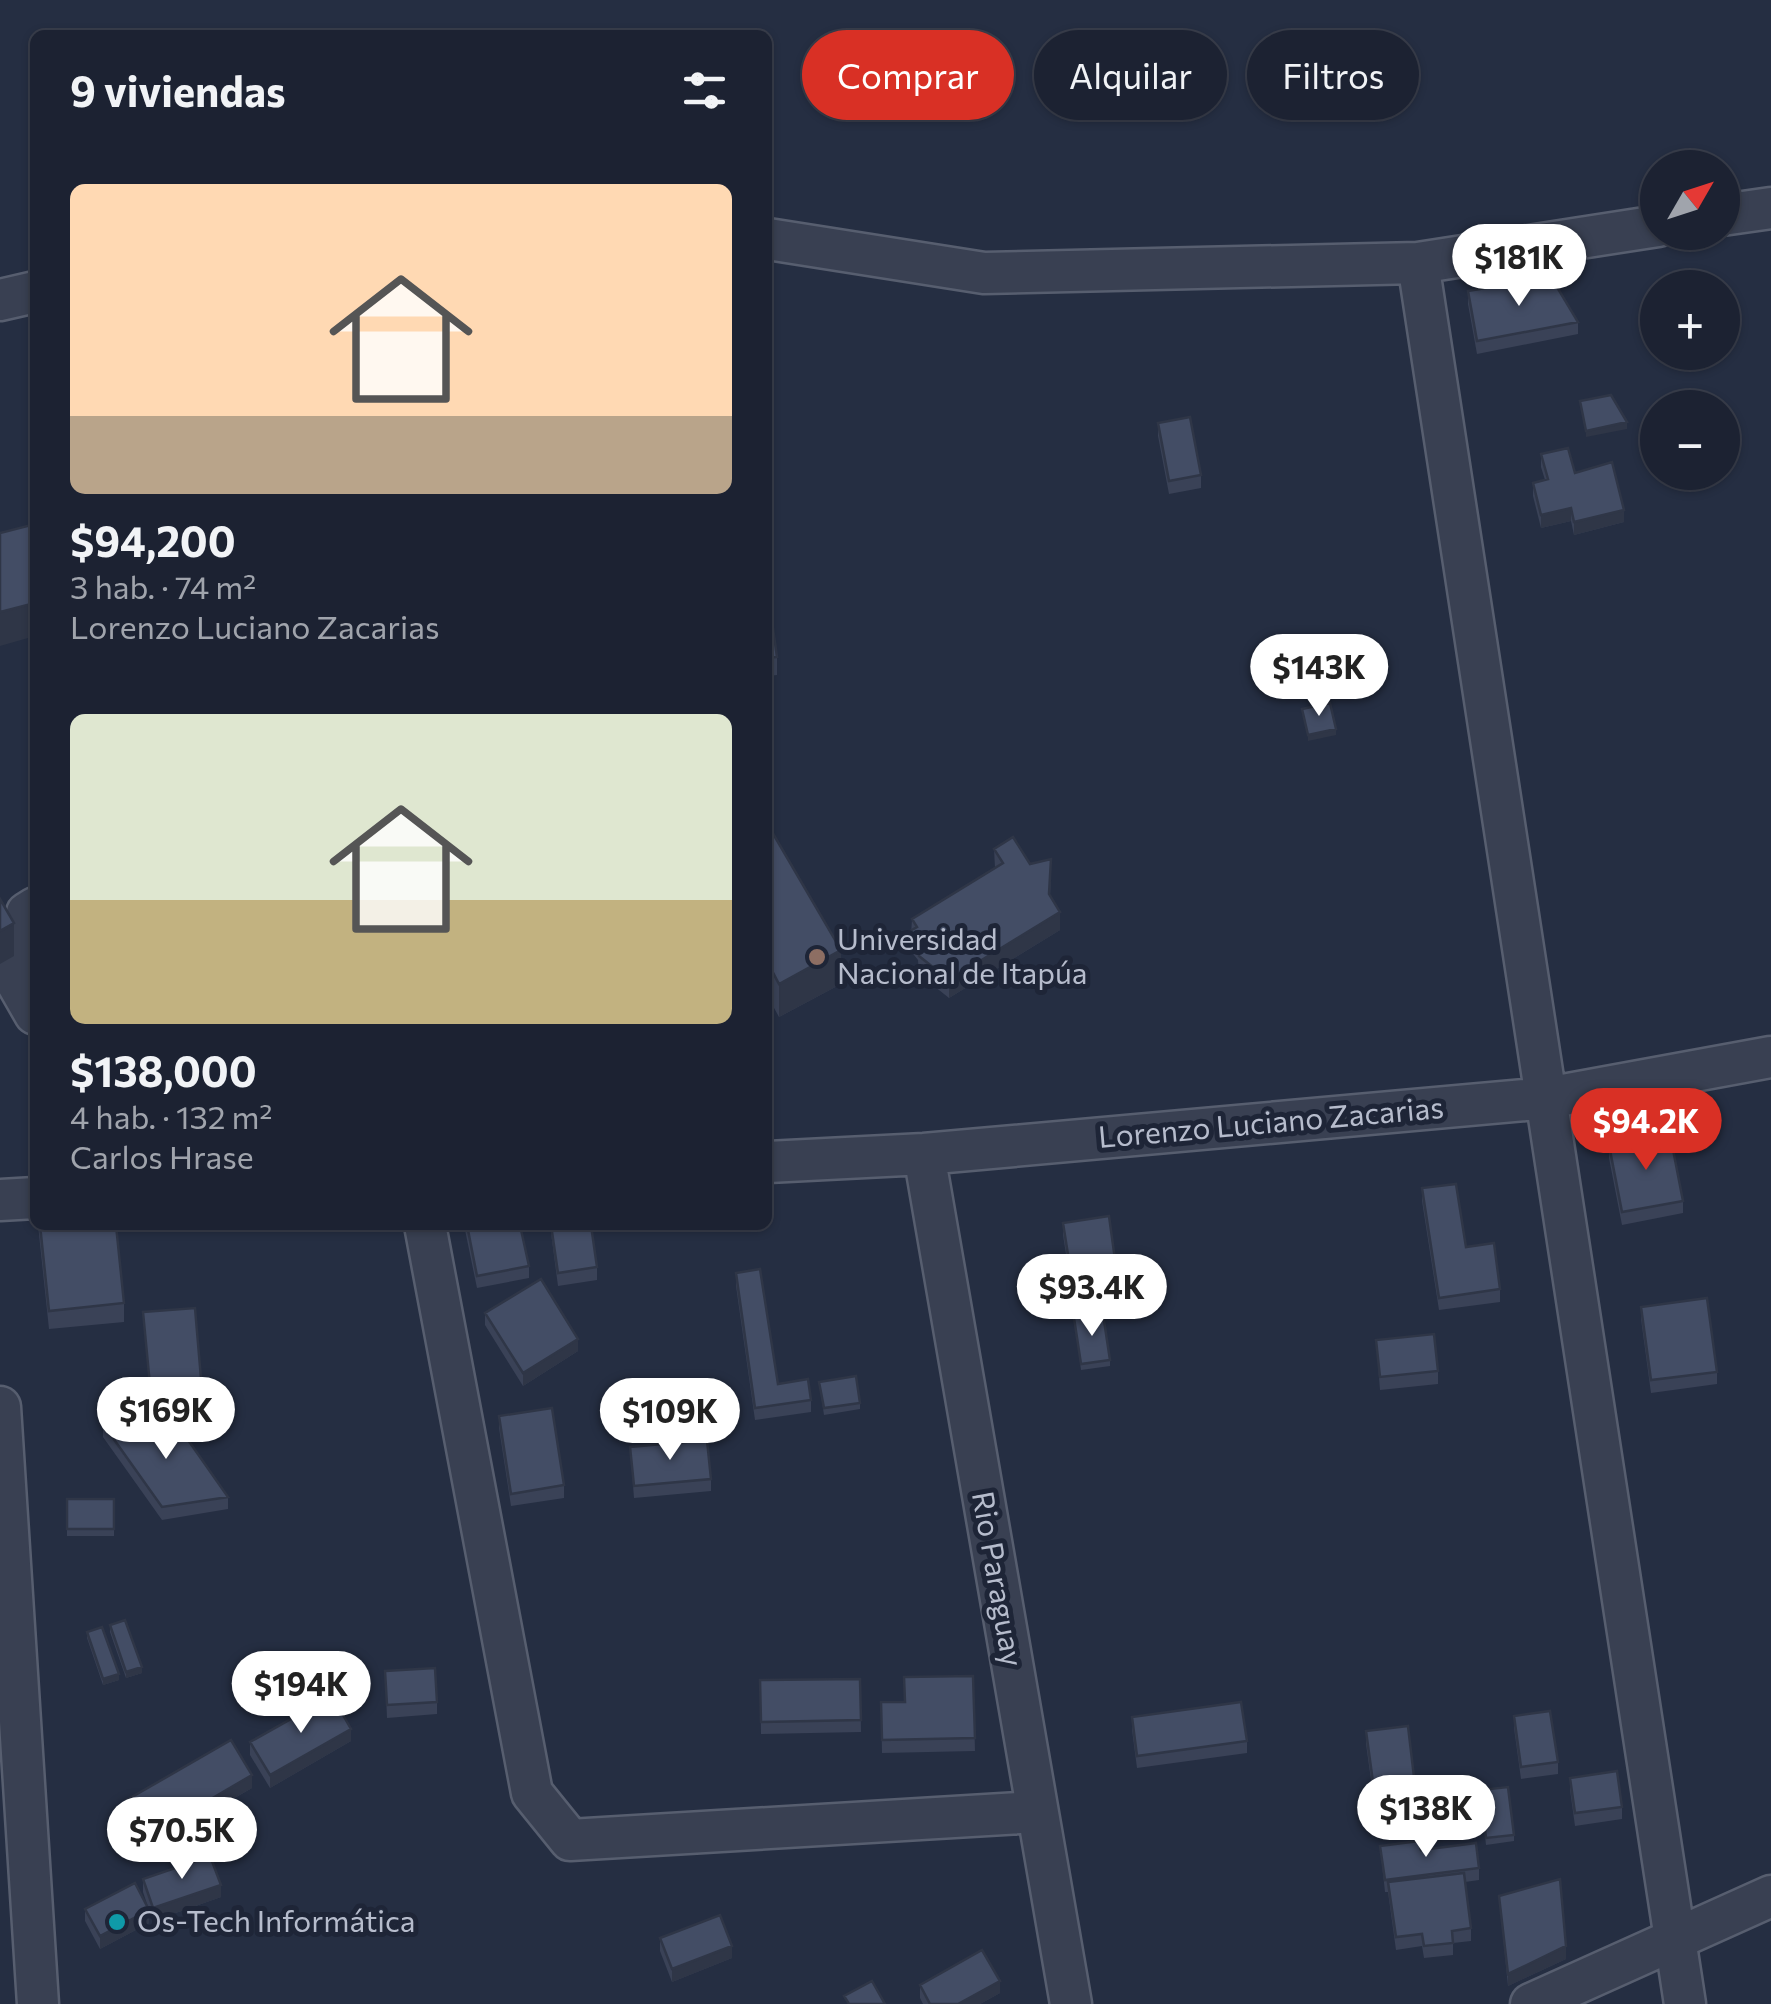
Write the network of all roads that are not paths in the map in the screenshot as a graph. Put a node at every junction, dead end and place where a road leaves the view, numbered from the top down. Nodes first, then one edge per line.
1 (1771, 208) edge
2 (1740, 213) edge
3 (1640, 229) edge
4 (772, 240) edge
5 (1418, 263) junction
6 (30, 293) edge
7 (0, 300) edge
8 (30, 911) edge
9 (30, 1005) edge
10 (1771, 1057) edge
11 (1547, 1098) junction
12 (924, 1154) junction
13 (772, 1162) edge
14 (30, 1198) edge
15 (0, 1200) edge
16 (426, 1230) edge
17 (0, 1407) edge
18 (1038, 1812) junction
19 (1771, 1896) edge
20 (1676, 1940) junction
21 (38, 2004) edge
22 (1070, 2004) edge
23 (1531, 2004) edge
24 (1685, 2004) edge

1 - 2 street
3 - 5 street
4 - 5 street
5 - 11 street
6 - 7 street
8 - 9 street
10 - 11 street, Lorenzo Luciano Zacarias
11 - 12 street, Lorenzo Luciano Zacarias
11 - 20 street
12 - 13 street, Lorenzo Luciano Zacarias
12 - 18 street, Rio Paraguay
14 - 15 street
16 - 18 street
17 - 21 street
18 - 22 street, Rio Paraguay
19 - 20 street
20 - 23 street
20 - 24 street

